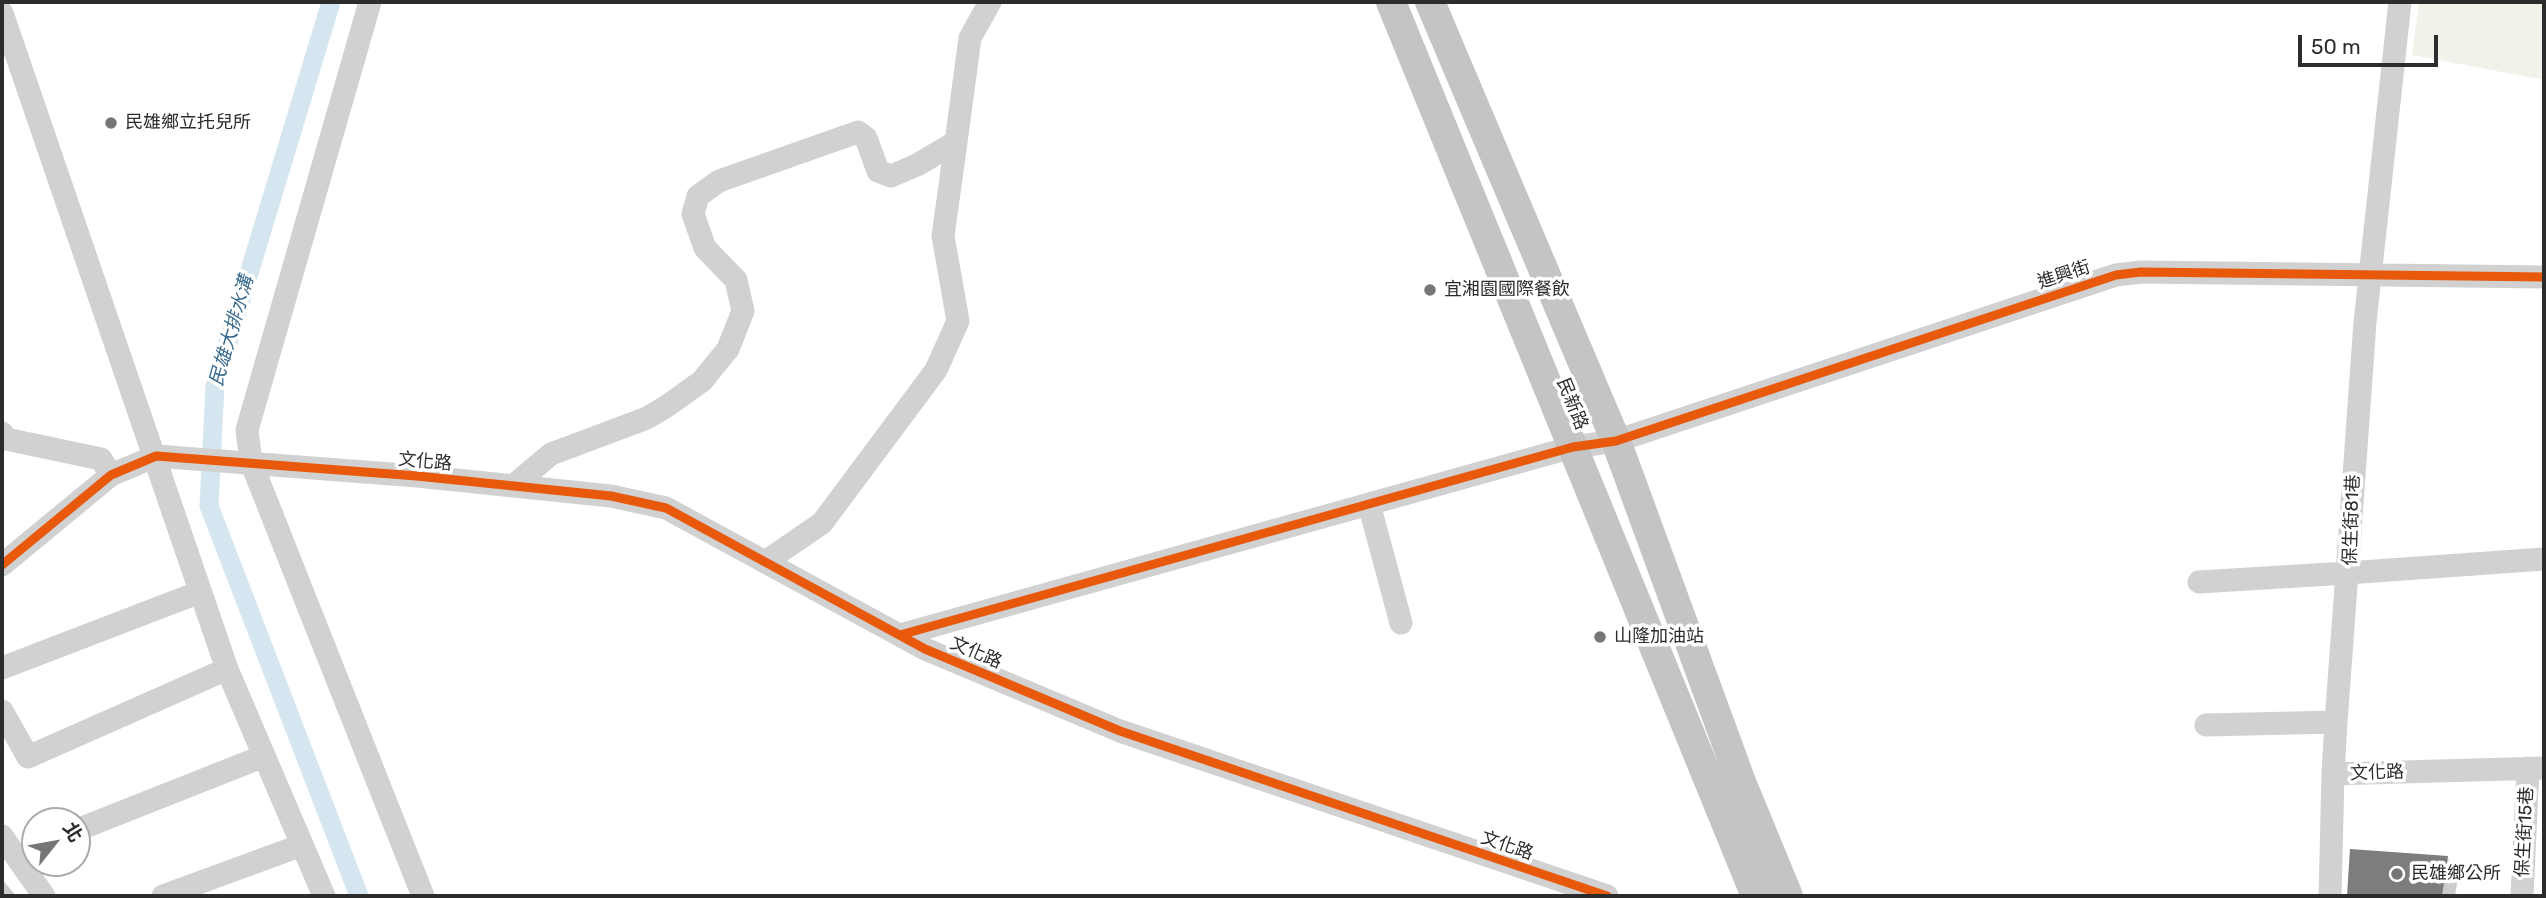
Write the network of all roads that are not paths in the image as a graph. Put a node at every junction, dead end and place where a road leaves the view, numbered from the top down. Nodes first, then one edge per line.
1 (370, 2) edge
2 (990, 2) edge
3 (1391, 2) edge
4 (1430, 2) edge
5 (2400, 2) edge
6 (2, 13) edge
7 (956, 142) junction
8 (2372, 274) junction
9 (2544, 277) edge
10 (2, 433) edge
11 (1616, 441) junction
12 (1573, 447) junction
13 (156, 456) junction
14 (251, 462) junction
15 (111, 475) junction
16 (513, 486) junction
17 (1369, 504) junction
18 (2544, 559) edge
19 (765, 562) junction
20 (2, 565) edge
21 (2347, 573) junction
22 (2199, 582) dead end
23 (200, 592) junction
24 (1401, 623) dead end
25 (900, 635) junction
26 (2, 668) edge
27 (227, 669) junction
28 (2, 711) edge
29 (2336, 722) junction
30 (2206, 725) dead end
31 (264, 756) junction
32 (2536, 768) edge
33 (2333, 774) junction
34 (91, 824) edge
35 (2, 836) edge
36 (302, 845) junction
37 (44, 896) edge
38 (163, 896) edge
39 (324, 896) edge
40 (423, 896) edge
41 (1607, 896) edge
42 (1756, 896) edge
43 (1788, 896) edge
44 (2330, 896) edge
45 (2522, 896) edge

1 - 14 street
2 - 7 street
3 - 12 main road, 民新路
4 - 11 main road, 民新路
5 - 8 street, 保生街81巷
6 - 13 street
7 - 16 street
7 - 19 street
8 - 9 street, 進興街
8 - 11 street, 進興街
8 - 21 street, 保生街81巷
10 - 15 street
11 - 12 street, 進興街
11 - 43 main road, 民新路
12 - 17 street, 進興街
12 - 42 main road, 民新路
13 - 14 street, 文化路
13 - 15 street
13 - 23 street
14 - 16 street, 文化路
14 - 40 street
15 - 20 street
16 - 19 street, 文化路
17 - 24 street
17 - 25 street, 進興街
18 - 21 street, 保生街81巷
19 - 25 street, 文化路
21 - 22 street
21 - 29 street
23 - 26 street
23 - 27 street
25 - 41 street, 文化路
27 - 28 street
27 - 31 street
29 - 30 street
29 - 33 street
31 - 34 street
31 - 36 street
32 - 33 street, 文化路
32 - 45 street, 保生街15巷
33 - 44 street, 文化路
35 - 37 street
36 - 38 street
36 - 39 street

